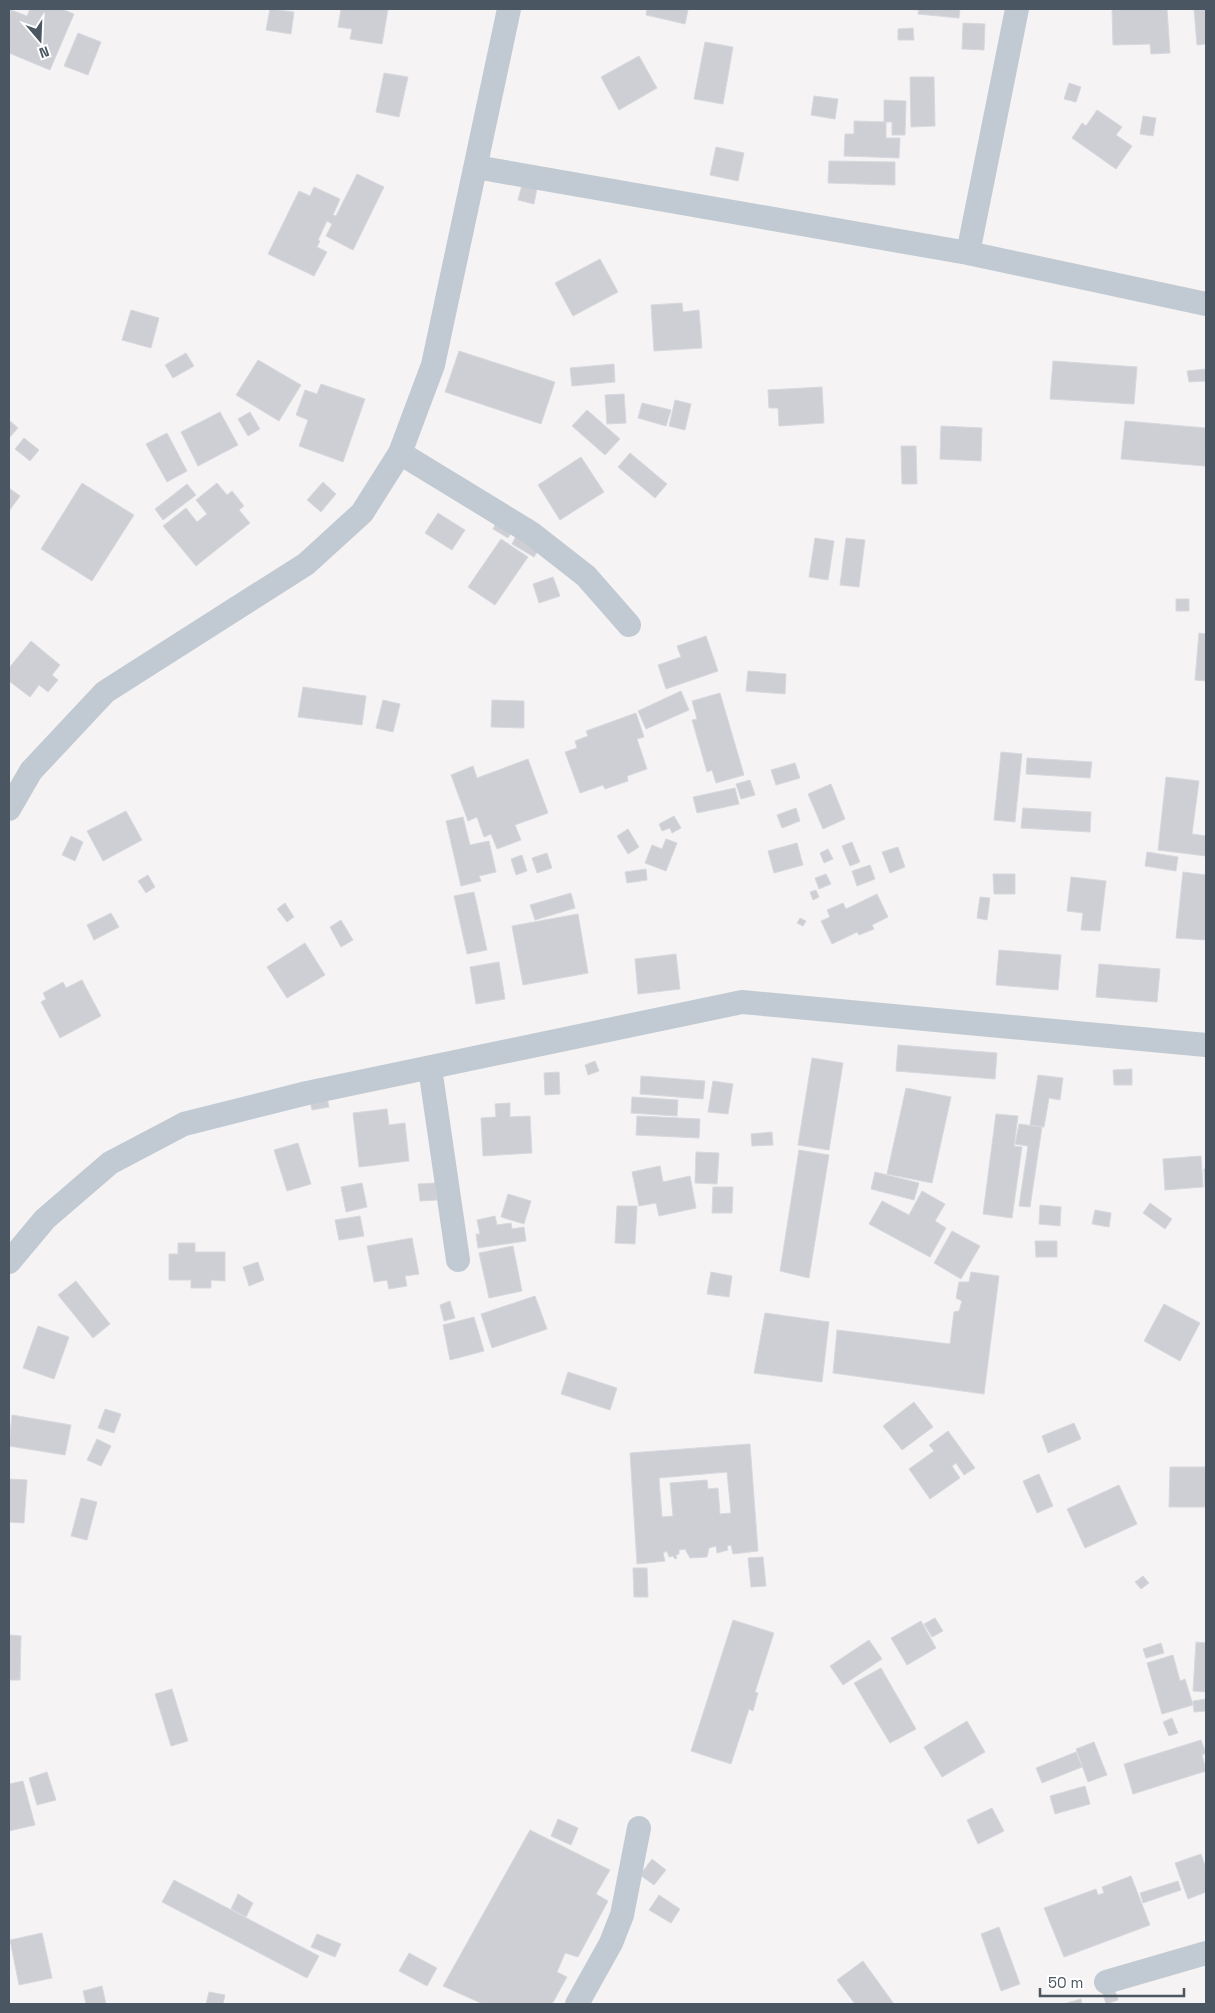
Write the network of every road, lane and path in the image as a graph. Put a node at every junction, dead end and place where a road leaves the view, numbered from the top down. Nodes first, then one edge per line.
1 (509, 9) edge
2 (1017, 9) edge
3 (476, 167) junction
4 (968, 254) junction
5 (1206, 304) edge
6 (400, 453) junction
7 (629, 625) dead end
8 (9, 810) edge
9 (1206, 1045) edge
10 (430, 1068) junction
11 (458, 1260) dead end
12 (9, 1262) edge
13 (639, 1828) dead end
14 (1206, 1953) edge
15 (1106, 1982) dead end
16 (577, 2004) edge

1 - 3 street
2 - 4 street
3 - 4 street
3 - 6 street
4 - 5 street
6 - 7 street
6 - 8 street
9 - 10 street
10 - 11 street
10 - 12 street
13 - 16 street
14 - 15 street

